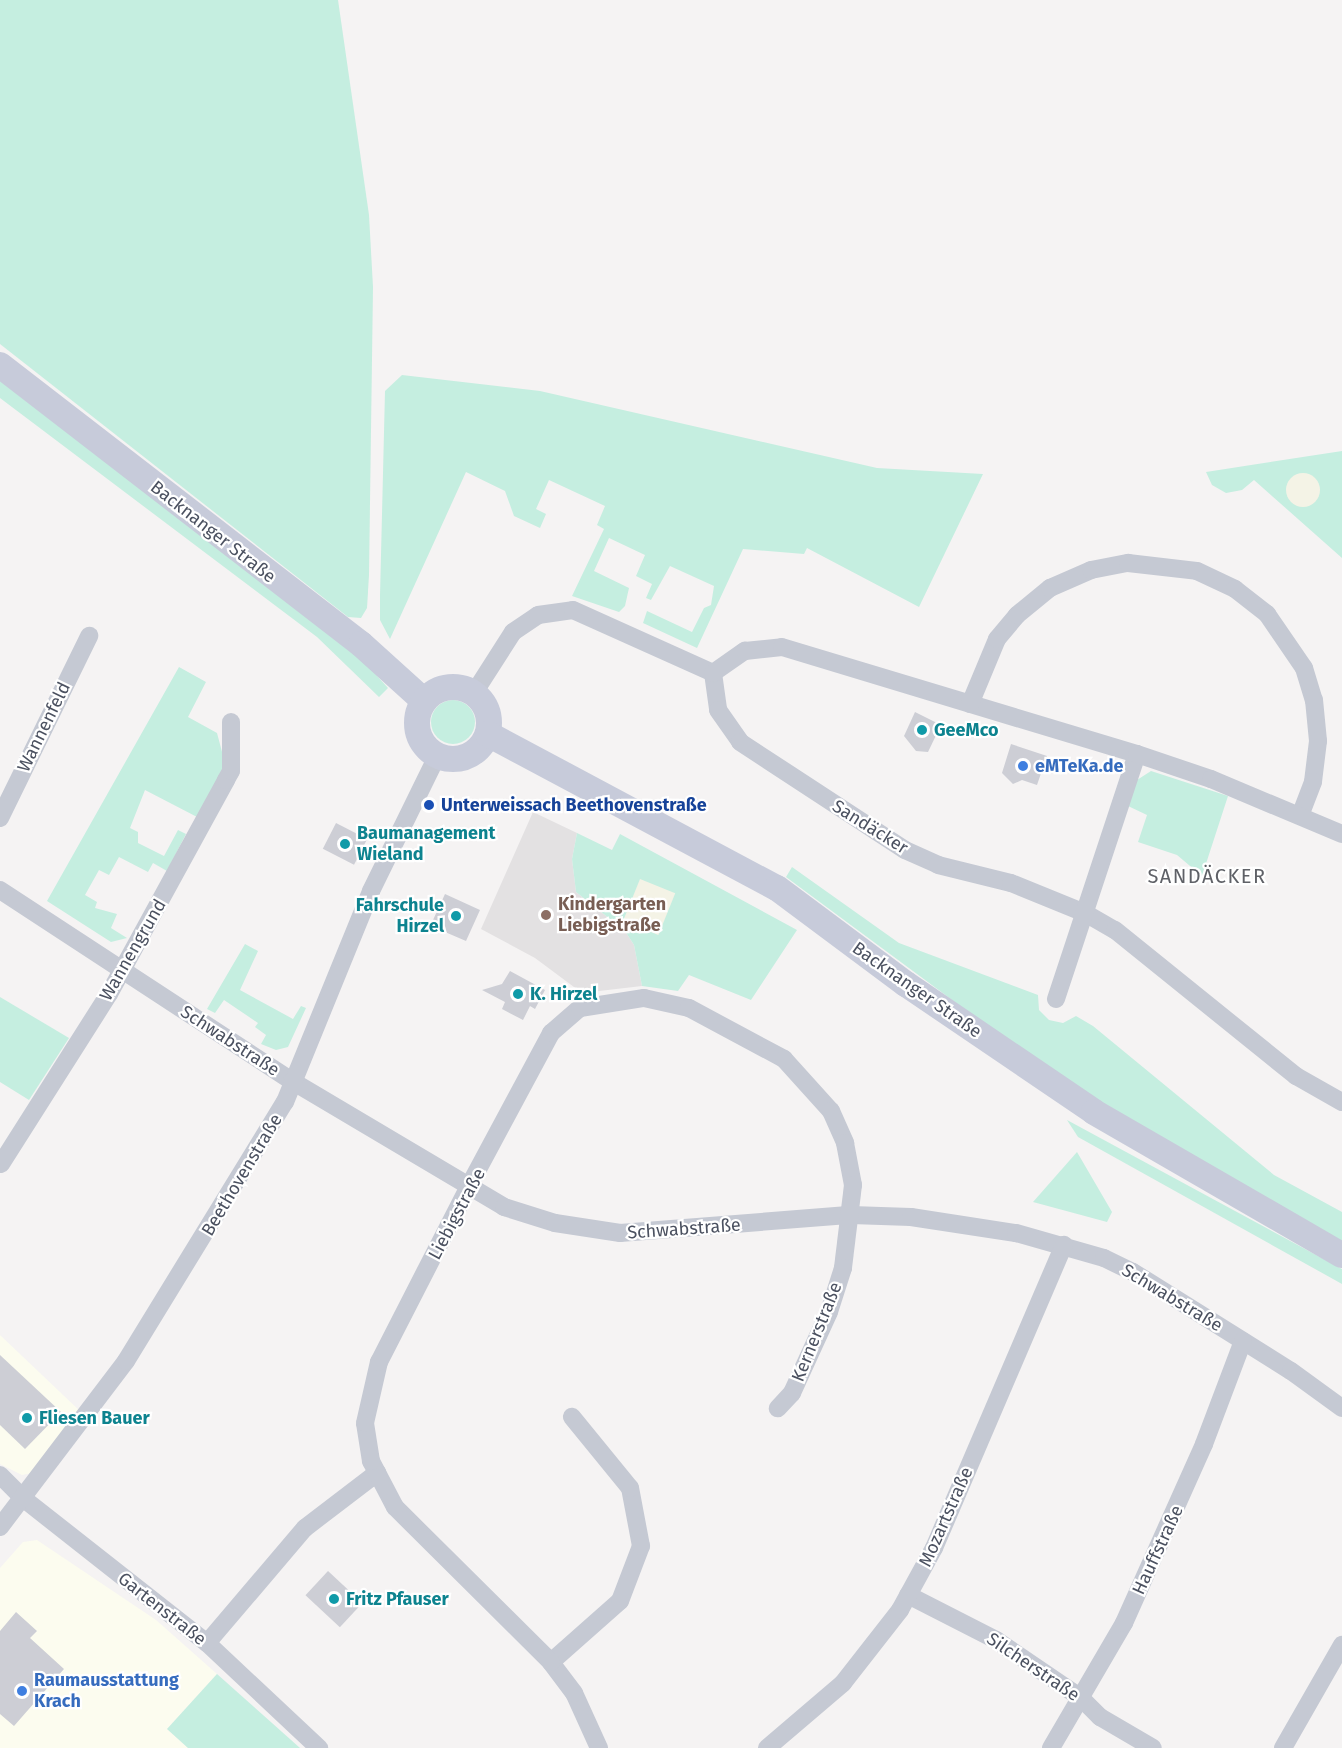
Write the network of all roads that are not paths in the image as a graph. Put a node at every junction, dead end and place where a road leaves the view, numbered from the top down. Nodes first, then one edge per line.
1 (0, 365) edge
2 (89, 636) dead end
3 (713, 673) junction
4 (474, 693) junction
5 (424, 701) junction
6 (970, 704) junction
7 (231, 722) dead end
8 (488, 734) junction
9 (1137, 754) junction
10 (437, 756) junction
11 (1300, 816) junction
12 (0, 818) edge
13 (1342, 834) edge
14 (0, 890) edge
15 (1085, 913) junction
16 (121, 970) junction
17 (1056, 999) dead end
18 (292, 1081) junction
19 (1342, 1102) edge
20 (1, 1164) edge
21 (470, 1186) junction
22 (851, 1215) junction
23 (1064, 1245) junction
24 (1342, 1255) edge
25 (1243, 1341) junction
26 (778, 1408) dead end
27 (1342, 1408) edge
28 (572, 1417) dead end
29 (377, 1473) junction
30 (0, 1475) edge
31 (24, 1499) junction
32 (0, 1527) edge
33 (908, 1595) junction
34 (207, 1643) junction
35 (1342, 1645) edge
36 (551, 1662) junction
37 (1081, 1698) junction
38 (319, 1748) edge
39 (599, 1748) edge
40 (767, 1748) edge
41 (1051, 1748) edge
42 (1153, 1748) edge
43 (1283, 1748) edge

1 - 5 street, Backnanger Straße
2 - 12 street, Wannenfeld
3 - 4 street
3 - 6 street
3 - 15 street, Sandäcker
4 - 5 street
4 - 8 street
5 - 10 street
6 - 9 street
6 - 11 street
7 - 16 street, Wannengrund
8 - 10 street
8 - 24 street, Backnanger Straße
9 - 11 street
9 - 15 street
10 - 18 street, Beethovenstraße
11 - 13 street
14 - 16 street, Schwabstraße
15 - 17 street
15 - 19 street, Sandäcker
16 - 18 street, Schwabstraße
16 - 20 street, Wannengrund
18 - 21 street, Schwabstraße
18 - 31 street, Beethovenstraße
21 - 22 street, Schwabstraße
21 - 22 street, Liebigstraße
21 - 29 street, Liebigstraße
22 - 23 street, Schwabstraße
22 - 26 street, Kernerstraße
23 - 25 street, Schwabstraße
23 - 33 street, Mozartstraße
25 - 27 street, Schwabstraße
25 - 37 street, Hauffstraße
28 - 36 street
29 - 34 street
29 - 36 street, Liebigstraße
30 - 31 street, Gartenstraße
31 - 32 street, Beethovenstraße
31 - 34 street, Gartenstraße
33 - 37 street, Silcherstraße
33 - 40 street, Mozartstraße
34 - 38 street, Gartenstraße
35 - 43 street
36 - 39 street, Liebigstraße
37 - 41 street, Hauffstraße
37 - 42 street, Silcherstraße

